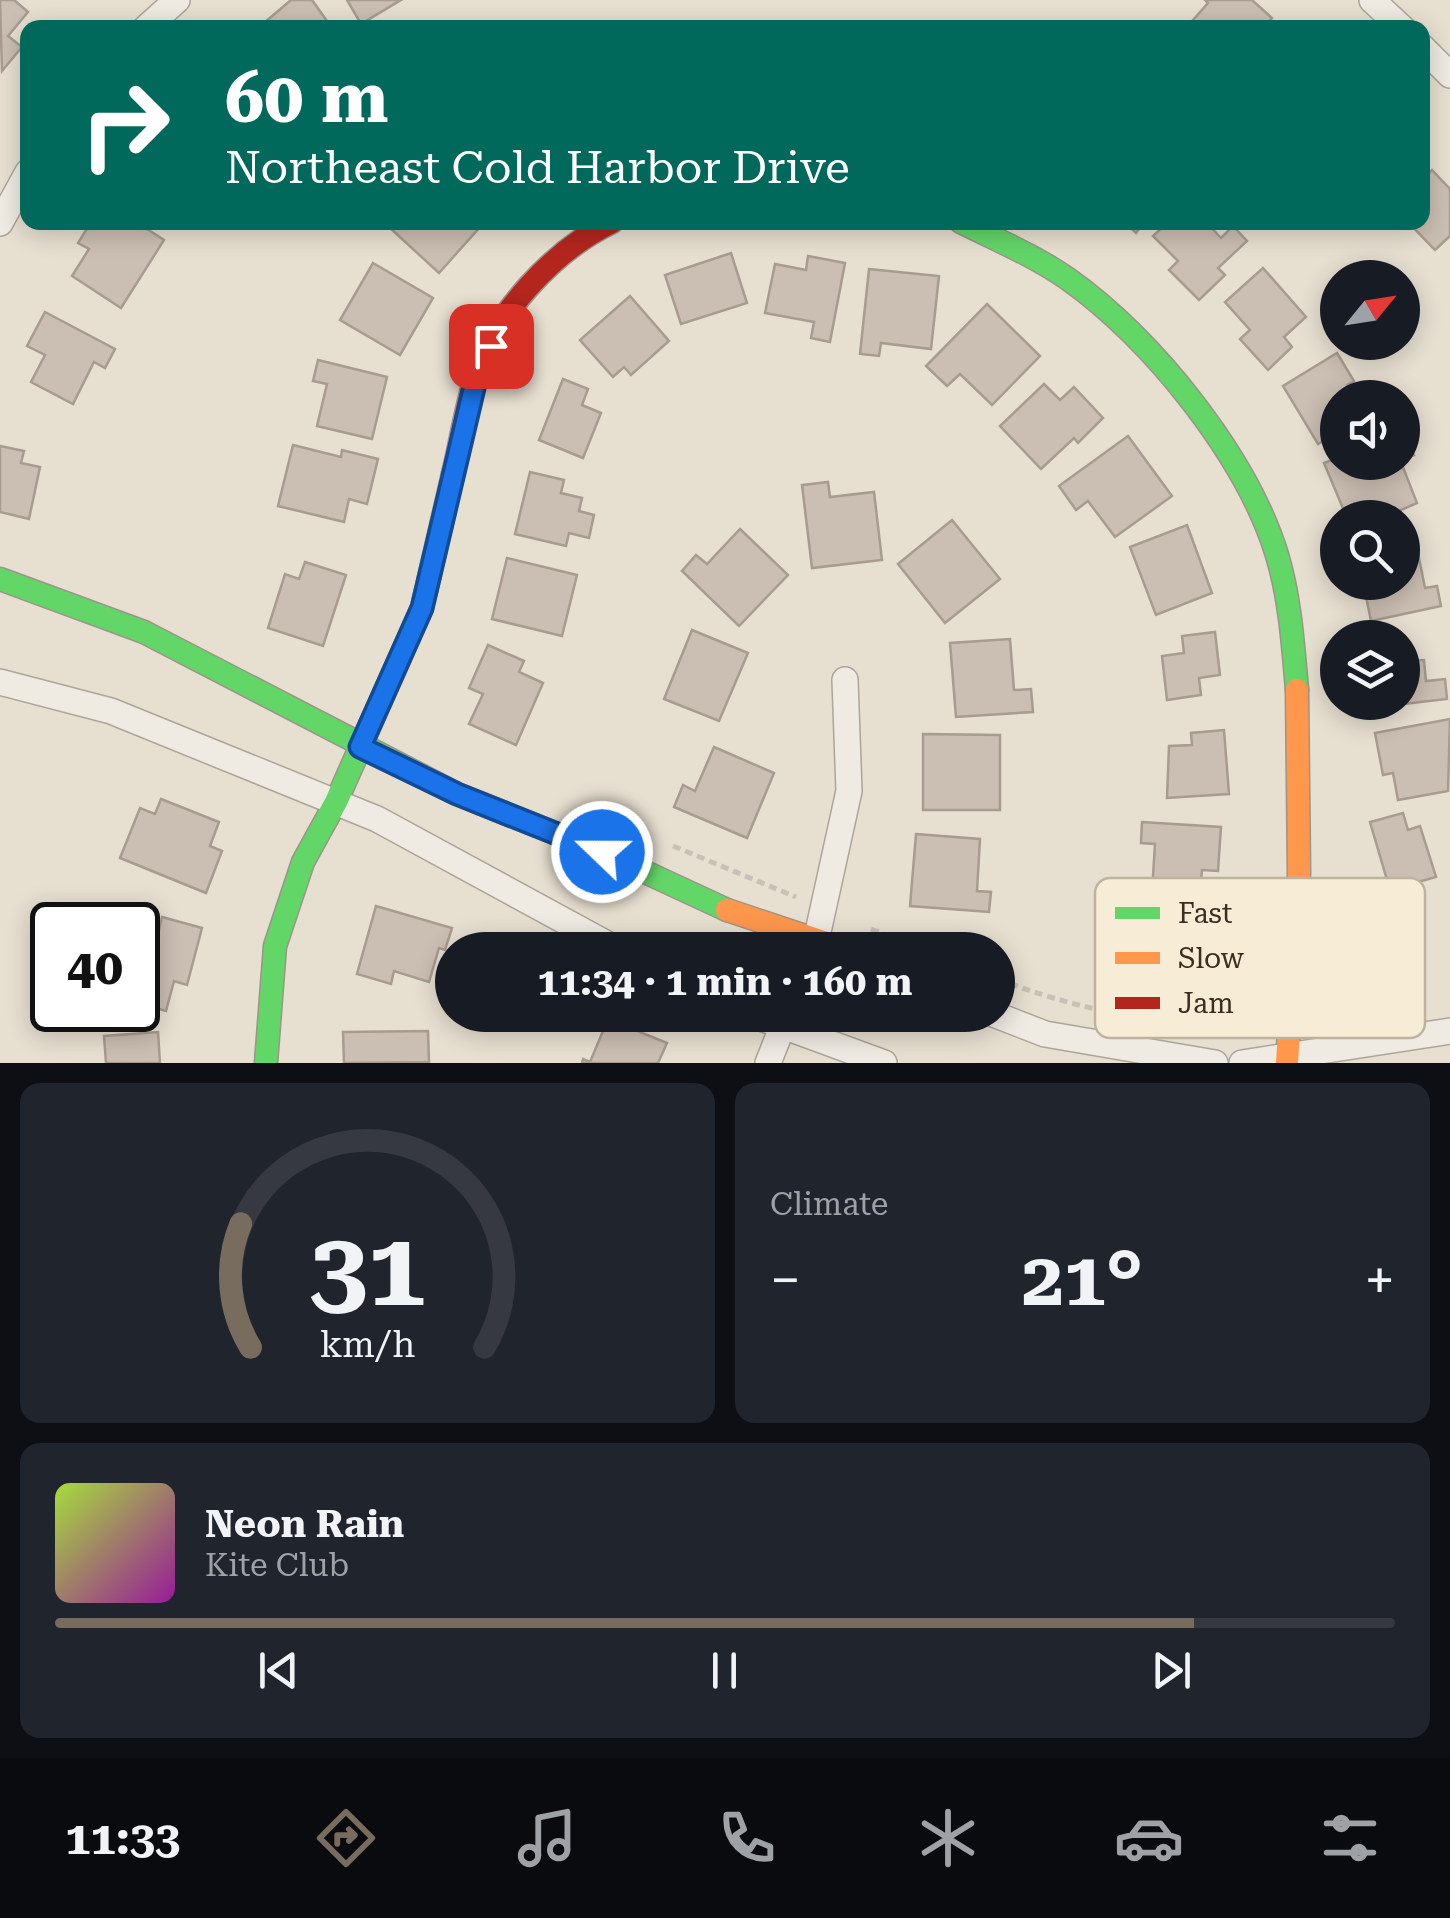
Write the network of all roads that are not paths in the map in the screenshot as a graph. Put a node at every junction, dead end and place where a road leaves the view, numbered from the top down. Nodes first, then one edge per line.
1 (178, 0) edge
2 (1372, 0) edge
3 (155, 20) edge
4 (1393, 20) edge
5 (1430, 55) edge
6 (1450, 74) edge
7 (20, 187) edge
8 (0, 223) edge
9 (595, 230) edge
10 (976, 230) edge
11 (0, 579) edge
12 (845, 680) dead end
13 (0, 682) edge
14 (360, 747) junction
15 (336, 802) junction
16 (1298, 878) edge
17 (586, 932) edge
18 (782, 932) edge
19 (820, 932) edge
20 (1015, 1022) edge
21 (1450, 1030) edge
22 (780, 1032) edge
23 (813, 1032) edge
24 (1425, 1034) edge
25 (1405, 1038) edge
26 (1287, 1059) edge
27 (266, 1063) edge
28 (768, 1063) edge
29 (884, 1063) edge
30 (1215, 1063) edge
31 (1242, 1063) edge

1 - 3 street
2 - 4 street
5 - 6 street
7 - 8 street
9 - 14 street
10 - 16 street
11 - 14 street
12 - 19 street
13 - 15 street
14 - 15 street
14 - 18 street
15 - 17 street
15 - 27 street
20 - 30 street
21 - 24 street
22 - 28 street
23 - 29 street
25 - 26 street
26 - 31 street

